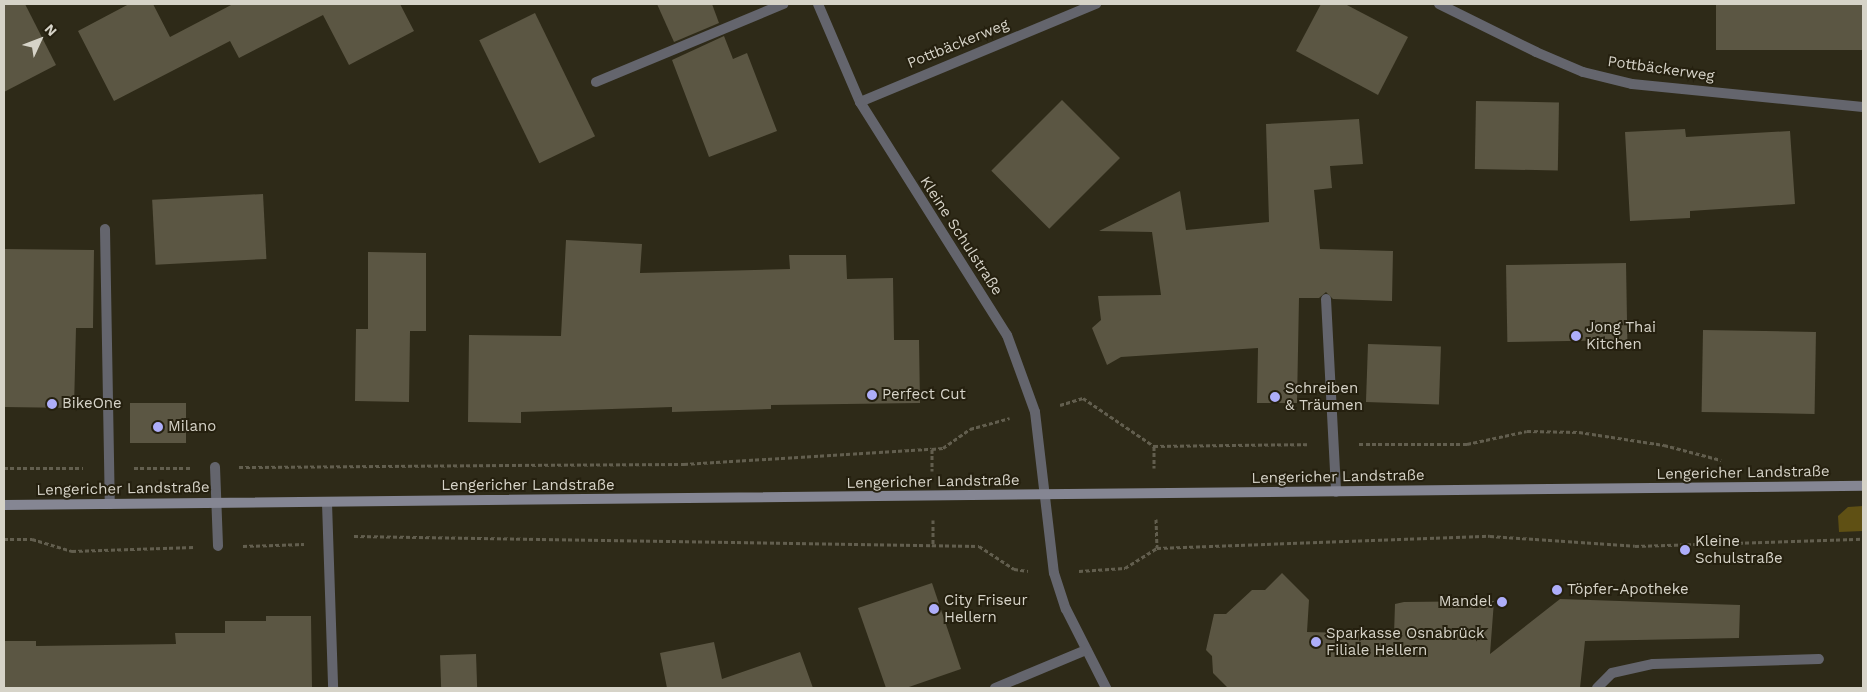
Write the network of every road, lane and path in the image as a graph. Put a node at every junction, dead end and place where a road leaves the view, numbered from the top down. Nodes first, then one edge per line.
1 (783, 4) edge
2 (818, 4) edge
3 (1096, 4) edge
4 (1439, 4) edge
5 (596, 82) dead end
6 (860, 102) junction
7 (1863, 107) edge
8 (106, 229) dead end
9 (1326, 299) dead end
10 (1035, 412) junction
11 (1333, 444) junction
12 (1664, 446) dead end
13 (4, 468) edge
14 (109, 468) junction
15 (215, 468) junction
16 (1863, 486) edge
17 (1336, 492) junction
18 (1044, 496) junction
19 (216, 503) junction
20 (327, 503) junction
21 (110, 504) junction
22 (4, 505) edge
23 (1863, 539) edge
24 (4, 540) edge
25 (328, 543) junction
26 (218, 546) junction
27 (1054, 573) junction
28 (1086, 650) junction
29 (1819, 660) dead end
30 (334, 688) edge
31 (995, 688) edge
32 (1106, 688) edge
33 (1597, 688) edge

1 - 5 street
2 - 6 street, Kleine Schulstraße
3 - 6 street, Pottbäckerweg
4 - 7 street, Pottbäckerweg
6 - 10 street, Kleine Schulstraße
8 - 14 street
9 - 11 street
10 - 11 path
10 - 15 path
10 - 18 street, Kleine Schulstraße
11 - 12 path
11 - 17 street
13 - 14 path
14 - 15 path
14 - 21 street
15 - 19 street
16 - 17 main road, Lengericher Landstraße
17 - 18 main road, Lengericher Landstraße
18 - 20 main road, Lengericher Landstraße
18 - 27 street, Kleine Schulstraße
19 - 20 main road, Lengericher Landstraße
19 - 21 main road, Lengericher Landstraße
19 - 26 street
20 - 25 street
21 - 22 main road, Lengericher Landstraße
23 - 27 path
24 - 26 path
25 - 26 path
25 - 27 path
25 - 30 street
27 - 28 street, Kleine Schulstraße
28 - 31 street
28 - 32 street, Kleine Schulstraße
29 - 33 street

